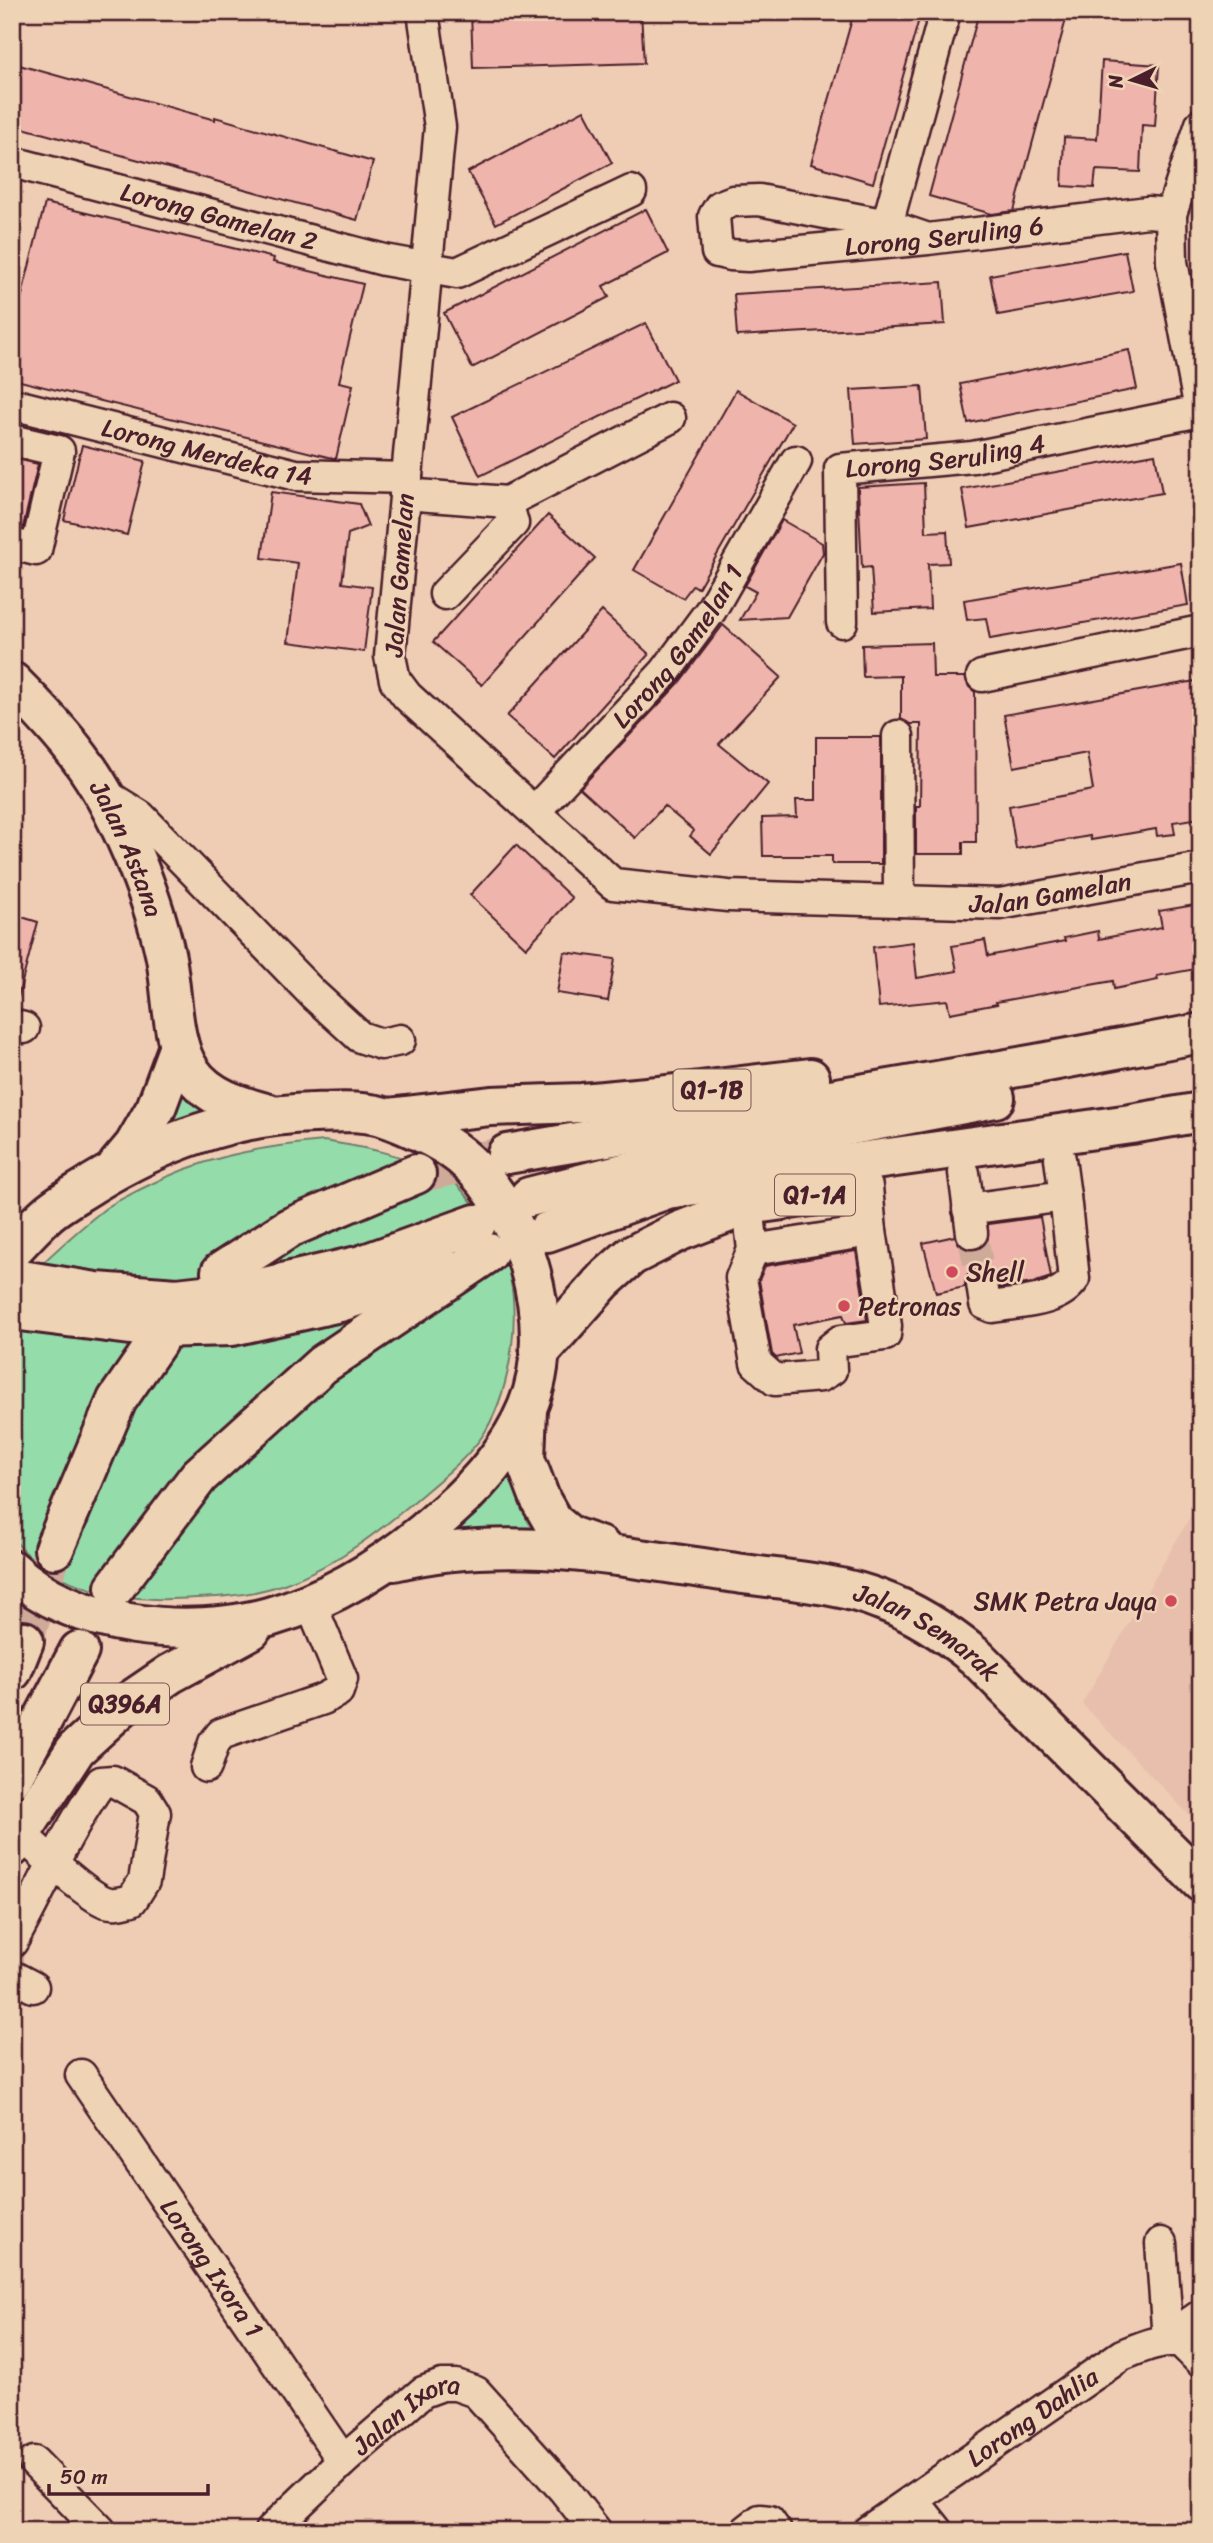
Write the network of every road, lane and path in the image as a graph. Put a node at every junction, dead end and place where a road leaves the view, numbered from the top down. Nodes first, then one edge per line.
1 (422, 12) edge
2 (945, 12) edge
3 (1201, 124) edge
4 (12, 162) edge
5 (631, 191) dead end
6 (1171, 214) junction
7 (887, 225) junction
8 (928, 239) junction
9 (425, 267) junction
10 (12, 404) edge
11 (1200, 413) edge
12 (670, 418) dead end
13 (12, 440) edge
14 (796, 460) dead end
15 (406, 486) junction
16 (507, 502) junction
17 (12, 544) edge
18 (445, 594) dead end
19 (842, 622) dead end
20 (1201, 631) edge
21 (982, 676) dead end
22 (12, 682) edge
23 (898, 736) dead end
24 (103, 793) junction
25 (534, 812) junction
26 (1201, 868) edge
27 (899, 901) junction
28 (1201, 1033) edge
29 (400, 1040) dead end
30 (179, 1046) junction
31 (1201, 1059) edge
32 (1036, 1065) junction
33 (1201, 1112) edge
34 (275, 1115) junction
35 (388, 1118) junction
36 (1131, 1124) junction
37 (507, 1154) tunnel mouth
38 (113, 1172) junction
39 (416, 1174) tunnel mouth
40 (1062, 1177) junction
41 (867, 1188) junction
42 (529, 1197) dead end
43 (748, 1205) junction
44 (30, 1212) edge
45 (871, 1231) junction
46 (547, 1232) dead end
47 (753, 1250) junction
48 (221, 1272) dead end
49 (13, 1280) edge
50 (982, 1284) tunnel mouth
51 (157, 1342) dead end
52 (540, 1352) junction
53 (527, 1407) junction
54 (54, 1549) tunnel mouth
55 (632, 1559) junction
56 (384, 1563) junction
57 (12, 1570) edge
58 (115, 1587) dead end
59 (297, 1607) junction
60 (79, 1651) dead end
61 (206, 1767) dead end
62 (12, 1778) edge
63 (16, 1840) edge
64 (1201, 1882) edge
65 (12, 1941) edge
66 (81, 2075) dead end
67 (1161, 2243) dead end
68 (1201, 2315) edge
69 (1174, 2340) junction
70 (1201, 2362) edge
71 (343, 2461) junction
72 (34, 2462) dead end
73 (914, 2501) junction
74 (101, 2531) edge
75 (270, 2531) edge
76 (596, 2531) edge
77 (746, 2531) edge
78 (776, 2531) edge
79 (868, 2531) edge
80 (939, 2531) edge

1 - 9 street, Jalan Gamelan
2 - 7 street
3 - 6 street
4 - 9 street, Lorong Gamelan 2
5 - 9 street, Lorong Gamelan 2
6 - 8 street, Lorong Seruling 6
6 - 11 street
7 - 8 street
7 - 8 street, Lorong Seruling 6
9 - 15 street, Jalan Gamelan
10 - 15 street, Lorong Merdeka 14
11 - 19 street, Lorong Seruling 4
12 - 16 street
13 - 17 street
14 - 25 street, Lorong Gamelan 1
15 - 16 street, Lorong Merdeka 14
15 - 25 street, Jalan Gamelan
16 - 18 street
20 - 21 street
22 - 24 main road, Jalan Astana
23 - 27 street
24 - 29 street
24 - 30 main road, Jalan Astana
25 - 27 street, Jalan Gamelan
26 - 27 street, Jalan Gamelan
28 - 32 main road, Q1-1B
30 - 34 main road
30 - 38 main road
31 - 42 main road
32 - 35 main road, Q1-1B
32 - 37 main road
33 - 36 main road, Q1-1A
34 - 35 main road
34 - 38 main road
35 - 52 main road
36 - 40 main road, Q1-1A
36 - 46 main road
38 - 44 main road
39 - 48 main road
40 - 41 main road, Q1-1A
40 - 50 street
41 - 43 main road, Q1-1A
41 - 45 street
43 - 47 street
43 - 52 main road, Q1-1A
44 - 49 main road
45 - 47 street
45 - 47 street
49 - 58 main road
51 - 54 main road
52 - 53 main road
53 - 55 main road
53 - 56 main road
55 - 56 main road, Jalan Semarak
55 - 64 main road, Jalan Semarak
56 - 59 main road
57 - 59 main road
59 - 61 street
59 - 63 main road, Q396A
60 - 62 main road
63 - 65 street
66 - 71 street, Lorong Ixora 1
67 - 69 street
68 - 69 street
69 - 70 street
69 - 73 street, Lorong Dahlia
71 - 75 street, Jalan Ixora
71 - 76 street, Jalan Ixora
72 - 74 street
73 - 79 street, Lorong Dahlia
73 - 80 street
77 - 78 street

